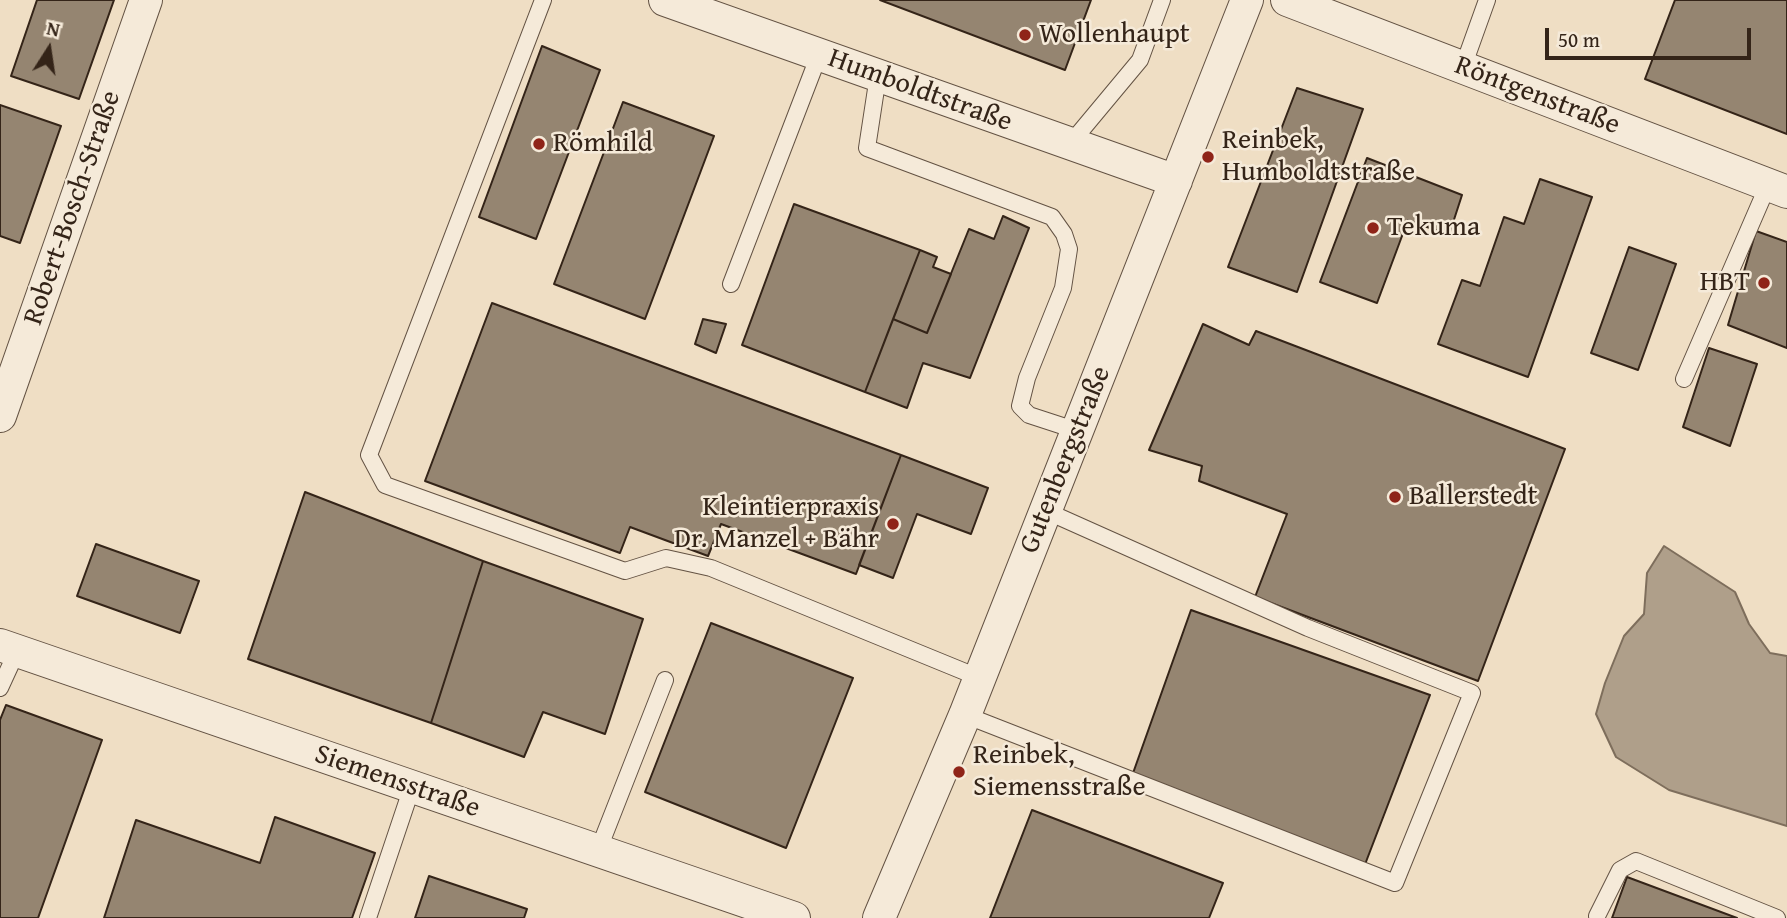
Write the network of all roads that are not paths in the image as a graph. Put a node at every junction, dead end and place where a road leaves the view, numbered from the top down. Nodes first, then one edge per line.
1 (146, 0) edge
2 (543, 0) edge
3 (665, 0) edge
4 (1162, 0) edge
5 (1247, 0) edge
6 (1287, 0) edge
7 (1487, 0) edge
8 (819, 55) junction
9 (1463, 67) junction
10 (878, 76) junction
11 (1070, 144) junction
12 (1176, 181) junction
13 (1778, 188) edge
14 (731, 284) dead end
15 (1684, 379) dead end
16 (0, 416) edge
17 (1078, 431) junction
18 (1046, 512) junction
19 (9, 648) edge
20 (980, 678) junction
21 (665, 680) dead end
22 (0, 688) edge
23 (965, 715) junction
24 (412, 787) junction
25 (598, 851) junction
26 (1597, 916) dead end
27 (368, 918) edge
28 (794, 918) edge
29 (879, 918) edge
30 (1777, 918) edge

1 - 16 street, Robert-Bosch-Straße
2 - 20 lane
3 - 8 street, Humboldtstraße
4 - 11 lane
5 - 12 street, Gutenbergstraße
6 - 9 street, Röntgenstraße
7 - 9 lane
8 - 10 street, Humboldtstraße
8 - 14 lane
9 - 13 street, Röntgenstraße
10 - 11 street, Humboldtstraße
10 - 17 lane
11 - 12 street, Humboldtstraße
12 - 17 street, Gutenbergstraße
13 - 15 lane
17 - 18 street, Gutenbergstraße
18 - 20 street, Gutenbergstraße
18 - 23 lane
19 - 22 lane
19 - 24 street, Siemensstraße
20 - 23 street, Gutenbergstraße
21 - 25 lane
23 - 29 street, Gutenbergstraße
24 - 25 street, Siemensstraße
24 - 27 lane
25 - 28 street, Siemensstraße
26 - 30 lane

